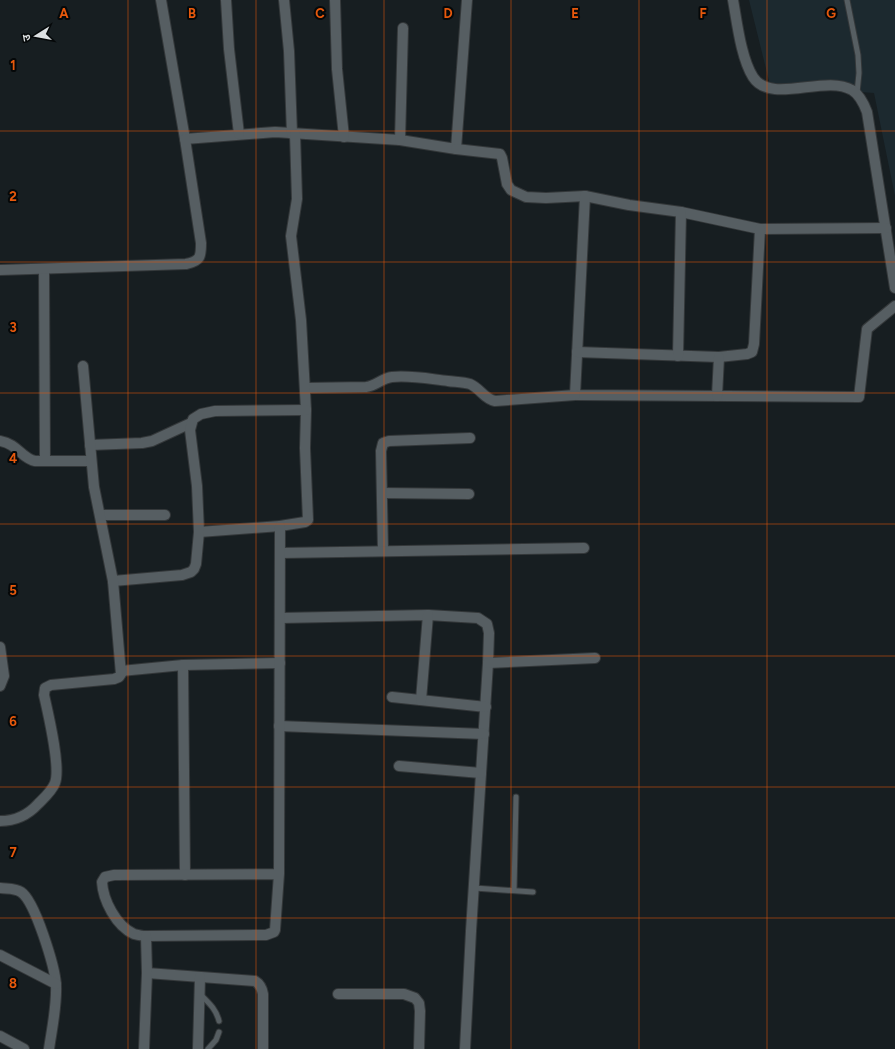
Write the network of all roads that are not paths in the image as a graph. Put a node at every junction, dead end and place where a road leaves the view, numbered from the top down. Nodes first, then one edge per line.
1 (161, 0) edge
2 (226, 0) edge
3 (284, 0) edge
4 (335, 0) edge
5 (467, 0) edge
6 (733, 0) edge
7 (847, 0) edge
8 (403, 28) dead end
9 (857, 94) junction
10 (239, 134) junction
11 (293, 134) junction
12 (344, 137) junction
13 (185, 139) junction
14 (400, 140) junction
15 (456, 149) junction
16 (585, 196) junction
17 (681, 212) junction
18 (886, 228) junction
19 (760, 229) junction
20 (0, 269) edge
21 (44, 269) junction
22 (895, 288) edge
23 (895, 306) edge
24 (577, 352) junction
25 (678, 356) junction
26 (719, 357) junction
27 (83, 366) dead end
28 (305, 388) junction
29 (574, 395) junction
30 (717, 396) junction
31 (306, 410) junction
32 (191, 423) junction
33 (470, 438) dead end
34 (0, 441) edge
35 (90, 445) junction
36 (45, 461) junction
37 (91, 461) junction
38 (382, 494) junction
39 (469, 494) dead end
40 (100, 515) junction
41 (165, 515) dead end
42 (280, 526) junction
43 (198, 532) junction
44 (584, 548) dead end
45 (383, 551) junction
46 (280, 552) junction
47 (112, 581) junction
48 (428, 615) junction
49 (280, 618) junction
50 (0, 647) edge
51 (595, 658) dead end
52 (280, 663) junction
53 (488, 663) junction
54 (184, 665) junction
55 (120, 671) junction
56 (0, 686) edge
57 (392, 697) dead end
58 (422, 700) junction
59 (486, 707) junction
60 (280, 726) junction
61 (484, 734) junction
62 (399, 766) dead end
63 (481, 773) junction
64 (516, 797) dead end
65 (0, 821) edge
66 (279, 874) junction
67 (185, 875) junction
68 (0, 888) edge
69 (474, 888) junction
70 (514, 890) junction
71 (533, 892) dead end
72 (146, 936) junction
73 (0, 955) edge
74 (147, 973) junction
75 (200, 977) junction
76 (56, 984) junction
77 (199, 993) junction
78 (338, 994) dead end
79 (220, 1021) dead end
80 (219, 1032) dead end
81 (0, 1036) edge
82 (24, 1049) edge
83 (49, 1049) edge
84 (144, 1049) edge
85 (198, 1049) edge
86 (208, 1049) edge
87 (263, 1049) edge
88 (419, 1049) edge
89 (465, 1049) edge

1 - 13 street
2 - 10 street
3 - 11 street
4 - 12 street
5 - 15 street
6 - 9 street
7 - 9 lane
8 - 14 street
9 - 18 street
10 - 11 street
10 - 13 street
11 - 12 street
11 - 28 street
12 - 14 street
13 - 21 street
14 - 15 street
15 - 16 street
16 - 17 street
16 - 24 street
17 - 19 street
17 - 25 street
18 - 19 street
18 - 22 street
19 - 26 street
20 - 21 street
21 - 36 street
23 - 30 street
24 - 25 street
24 - 29 street
25 - 26 street
26 - 30 street
27 - 35 street
28 - 29 street
28 - 31 street
29 - 30 street
31 - 32 street
31 - 42 street
32 - 35 street
32 - 43 street
33 - 38 street
34 - 36 street
35 - 37 street
36 - 37 street
37 - 40 street
38 - 39 street
38 - 45 street
40 - 41 street
40 - 47 street
42 - 43 street
42 - 46 street
43 - 47 street
44 - 45 street
45 - 46 street
46 - 49 street
47 - 55 street
48 - 49 street
48 - 53 street
48 - 58 street
49 - 52 street
50 - 56 street
51 - 53 street
52 - 54 street
52 - 60 street
53 - 59 street
54 - 55 street
54 - 67 street
55 - 65 street
57 - 58 street
58 - 59 street
59 - 61 street
60 - 61 street
60 - 66 street
61 - 63 street
62 - 63 street
63 - 69 street
64 - 70 lane
66 - 67 street
66 - 72 street
67 - 72 street
68 - 76 street
69 - 70 lane
69 - 89 street
70 - 71 lane
72 - 74 street
73 - 76 street
74 - 75 street
74 - 84 street
75 - 77 street
75 - 87 street
76 - 83 street
77 - 79 lane
77 - 85 street
78 - 88 street
80 - 86 lane
81 - 82 street

